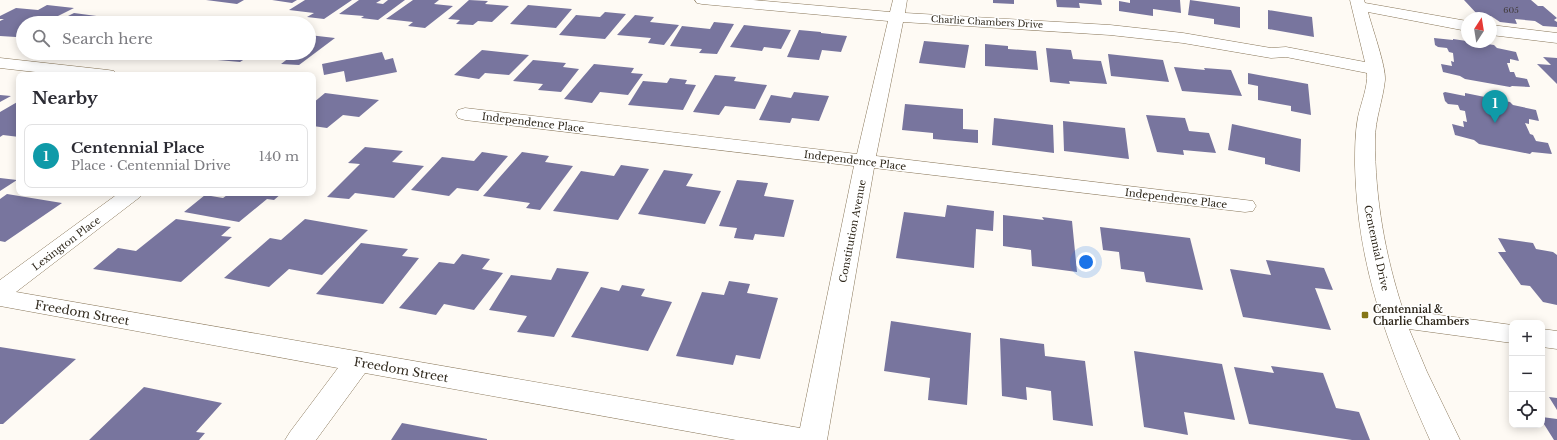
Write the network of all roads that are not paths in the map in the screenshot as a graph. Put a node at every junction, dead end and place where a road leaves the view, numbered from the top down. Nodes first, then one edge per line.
1 (702, 0) edge
2 (1358, 3) edge
3 (898, 9) edge
4 (1461, 25) edge
5 (1497, 31) edge
6 (1557, 38) edge
7 (0, 63) edge
8 (81, 72) edge
9 (1376, 74) junction
10 (465, 114) dead end
11 (865, 161) junction
12 (129, 196) edge
13 (1245, 206) dead end
14 (0, 292) edge
15 (0, 298) edge
16 (1393, 318) junction
17 (1509, 334) edge
18 (1545, 338) edge
19 (1557, 340) edge
20 (357, 363) junction
21 (300, 440) edge
22 (802, 440) edge
23 (812, 440) edge
24 (1445, 440) edge

1 - 3 street, Charlie Chambers Drive
2 - 4 street
2 - 9 street, Centennial Drive
3 - 9 street, Charlie Chambers Drive
3 - 11 street, Constitution Avenue
5 - 6 street
7 - 8 street
9 - 16 street, Centennial Drive
10 - 11 street, Independence Place
11 - 13 street, Independence Place
11 - 23 street, Constitution Avenue
12 - 14 street, Lexington Place
15 - 20 street, Freedom Street
16 - 17 street
16 - 24 street, Centennial Drive
18 - 19 street
20 - 21 street
20 - 22 street, Freedom Street

